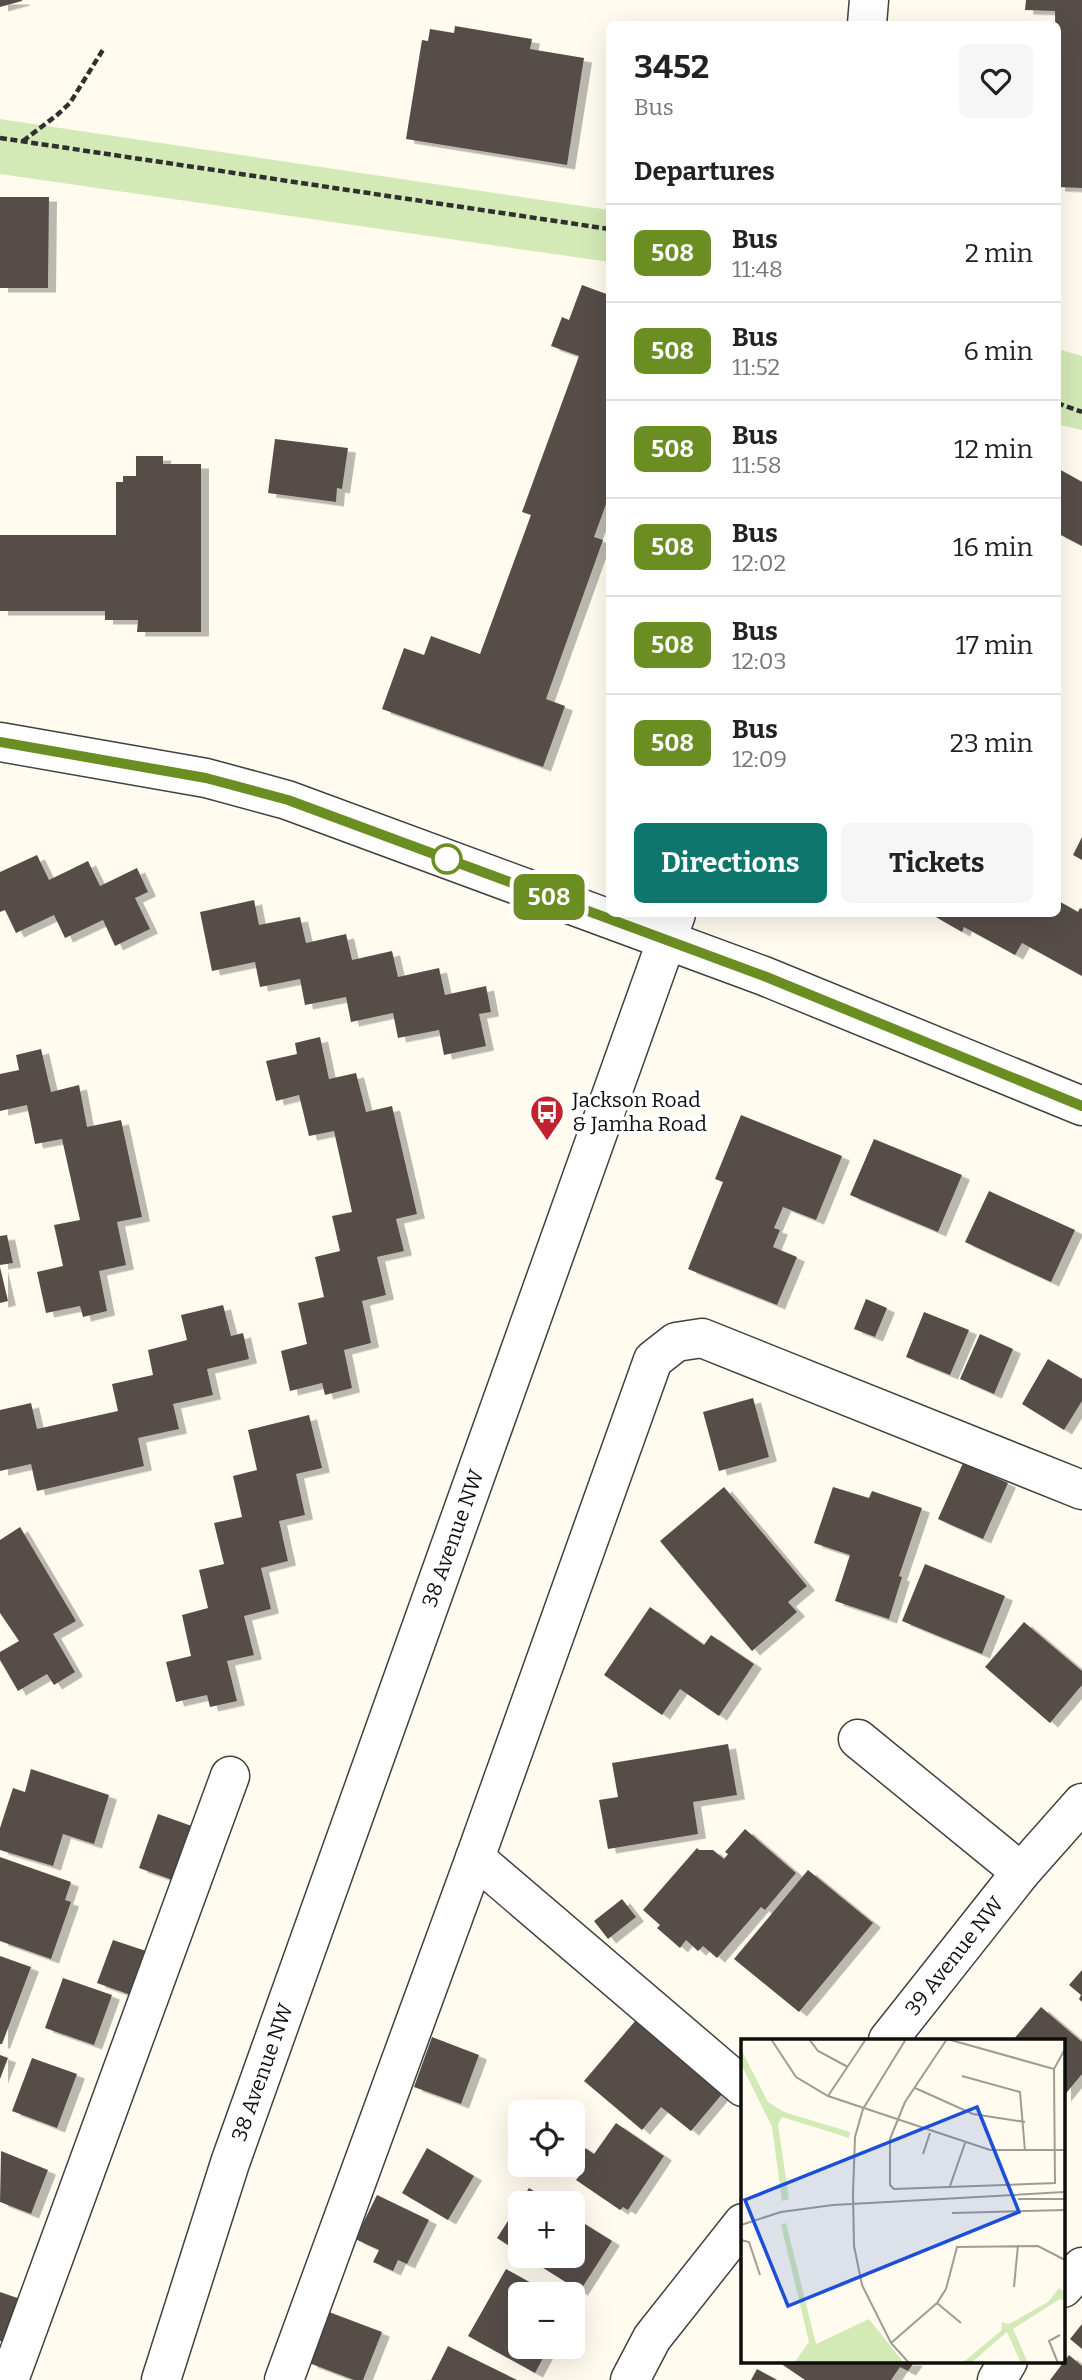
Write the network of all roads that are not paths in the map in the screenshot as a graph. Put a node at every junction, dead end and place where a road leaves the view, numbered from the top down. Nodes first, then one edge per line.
1 (869, 0) edge
2 (867, 21) edge
3 (0, 742) edge
4 (606, 905) edge
5 (642, 917) edge
6 (672, 927) edge
7 (1082, 1106) edge
8 (1082, 1490) edge
9 (858, 1739) dead end
10 (230, 1776) dead end
11 (1082, 1804) edge
12 (475, 1858) junction
13 (1021, 1872) junction
14 (889, 2039) edge
15 (741, 2085) edge
16 (230, 2163) junction
17 (741, 2226) edge
18 (1082, 2267) edge
19 (1064, 2287) edge
20 (1007, 2362) edge
21 (9, 2380) edge
22 (138, 2380) edge
23 (161, 2380) edge
24 (284, 2380) edge
25 (630, 2380) edge
26 (997, 2380) edge

1 - 2 street
3 - 4 street
5 - 6 street
6 - 7 street
6 - 16 street, 38 Avenue NW
8 - 12 street
9 - 13 street
10 - 21 street
11 - 13 street, 39 Avenue NW
12 - 15 street
12 - 24 street
13 - 14 street, 39 Avenue NW
16 - 22 street, 38 Avenue NW
16 - 23 street, 38 Avenue NW
17 - 25 street
18 - 19 street
20 - 26 street

